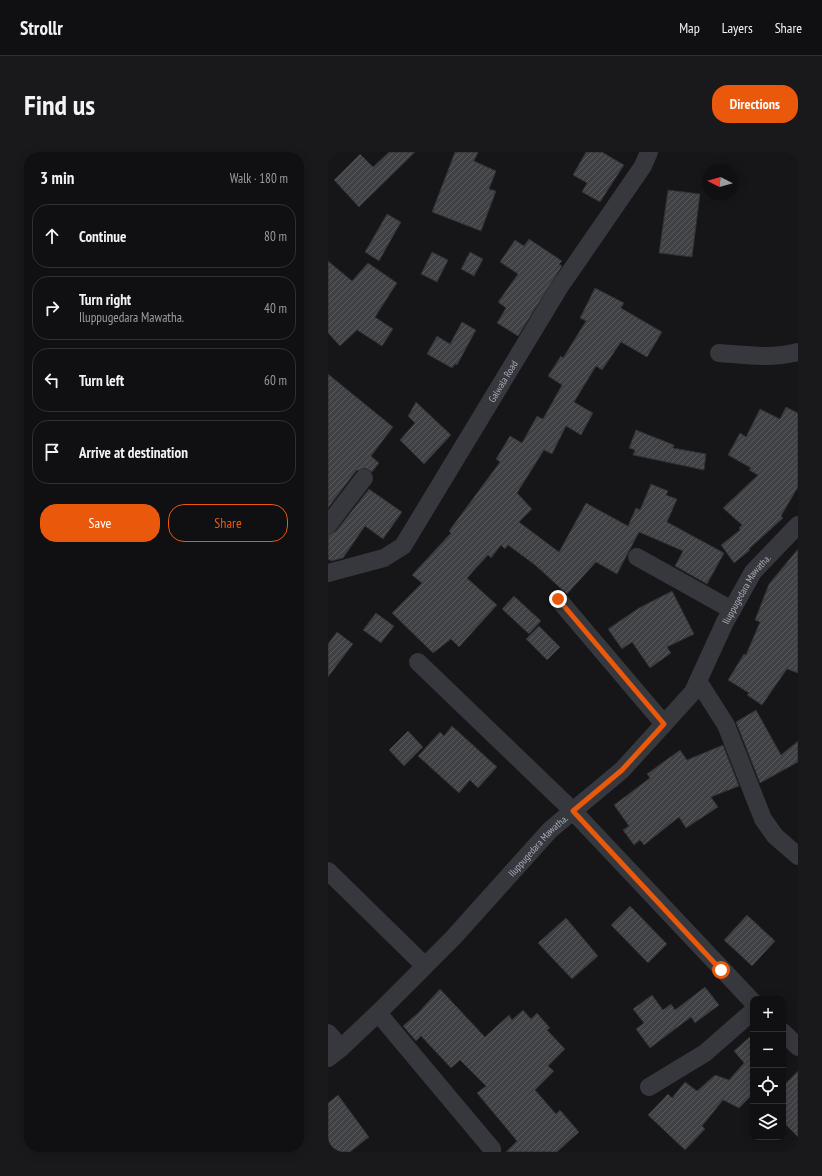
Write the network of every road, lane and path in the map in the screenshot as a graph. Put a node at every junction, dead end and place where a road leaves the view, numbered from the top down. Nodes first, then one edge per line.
1 (649, 152) edge
2 (798, 352) edge
3 (719, 353) dead end
4 (364, 478) dead end
5 (328, 525) edge
6 (796, 529) edge
7 (637, 557) dead end
8 (328, 573) edge
9 (558, 599) dead end
10 (732, 610) junction
11 (418, 662) dead end
12 (698, 681) junction
13 (664, 724) junction
14 (573, 811) junction
15 (798, 856) edge
16 (328, 871) edge
17 (424, 966) junction
18 (750, 999) edge
19 (378, 1013) junction
20 (750, 1014) edge
21 (328, 1033) edge
22 (786, 1035) edge
23 (798, 1048) edge
24 (334, 1053) edge
25 (649, 1087) dead end
26 (492, 1152) edge

1 - 8 street, Galwala Road
2 - 3 street
4 - 5 street
6 - 10 street, Iluppugedara Mawatha.
7 - 10 street
9 - 13 street
10 - 12 street, Iluppugedara Mawatha.
11 - 14 street
12 - 13 street, Iluppugedara Mawatha.
12 - 15 street
13 - 14 street, Iluppugedara Mawatha.
14 - 17 street, Iluppugedara Mawatha.
14 - 18 street
16 - 17 street
17 - 19 street, Iluppugedara Mawatha.
19 - 24 street, Iluppugedara Mawatha.
19 - 26 street
20 - 25 street
21 - 24 street
22 - 23 street

